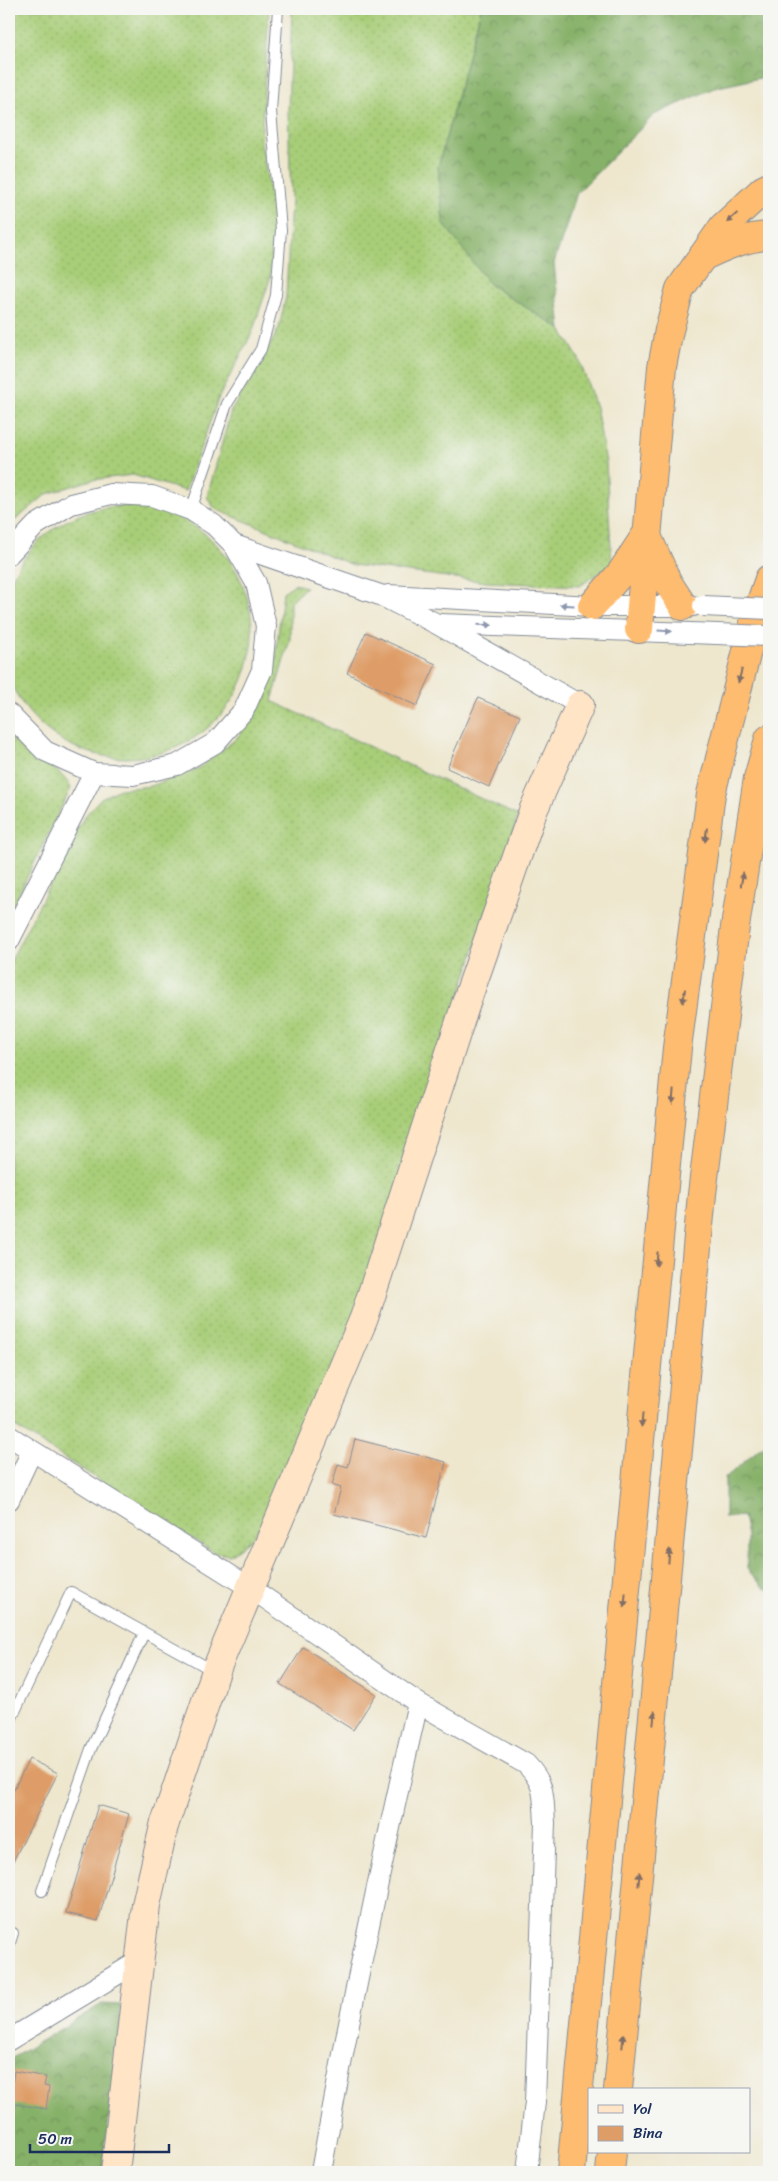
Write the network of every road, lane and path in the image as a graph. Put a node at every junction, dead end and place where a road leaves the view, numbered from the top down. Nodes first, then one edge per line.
1 (278, 9) edge
2 (769, 187) edge
3 (769, 236) edge
4 (700, 258) junction
5 (191, 510) junction
6 (646, 535) junction
7 (234, 545) junction
8 (9, 554) edge
9 (769, 579) edge
10 (380, 595) junction
11 (592, 606) junction
12 (693, 606) junction
13 (769, 609) edge
14 (639, 618) junction
15 (437, 624) junction
16 (769, 636) edge
17 (580, 705) joint
18 (9, 714) edge
19 (769, 739) edge
20 (94, 773) junction
21 (9, 941) edge
22 (9, 1436) edge
23 (32, 1451) junction
24 (9, 1500) edge
25 (252, 1589) junction
26 (144, 1633) junction
27 (216, 1672) junction
28 (418, 1703) junction
29 (9, 1724) edge
30 (42, 1891) dead end
31 (13, 1933) dead end
32 (9, 1946) edge
33 (139, 1961) junction
34 (9, 2040) edge
35 (618, 2088) edge
36 (612, 2154) edge
37 (115, 2172) edge
38 (321, 2172) edge
39 (527, 2172) edge
40 (571, 2172) edge
41 (610, 2172) edge

1 - 5 lane
2 -> 4 highway
3 - 4 highway
4 - 6 highway
5 - 7 street
5 - 8 street
6 - 11 highway
6 - 12 highway
6 - 14 highway
7 - 10 street
7 - 20 street
9 -> 40 highway
11 -> 10 street
10 - 15 street
11 - 14 street
12 - 13 street, bridge
12 - 14 street
15 -> 14 street
14 -> 16 street, bridge
15 - 17 street
17 - 25 street
18 - 20 street
35 -> 19 highway
20 - 21 street
22 - 23 street
23 - 24 street
23 - 25 street
25 - 27 street
25 - 28 street
26 - 27 lane
26 - 29 lane
26 - 30 lane
27 - 33 street
28 - 38 street
28 - 39 street
31 - 32 lane
33 - 34 street
33 - 37 street
36 - 41 highway

